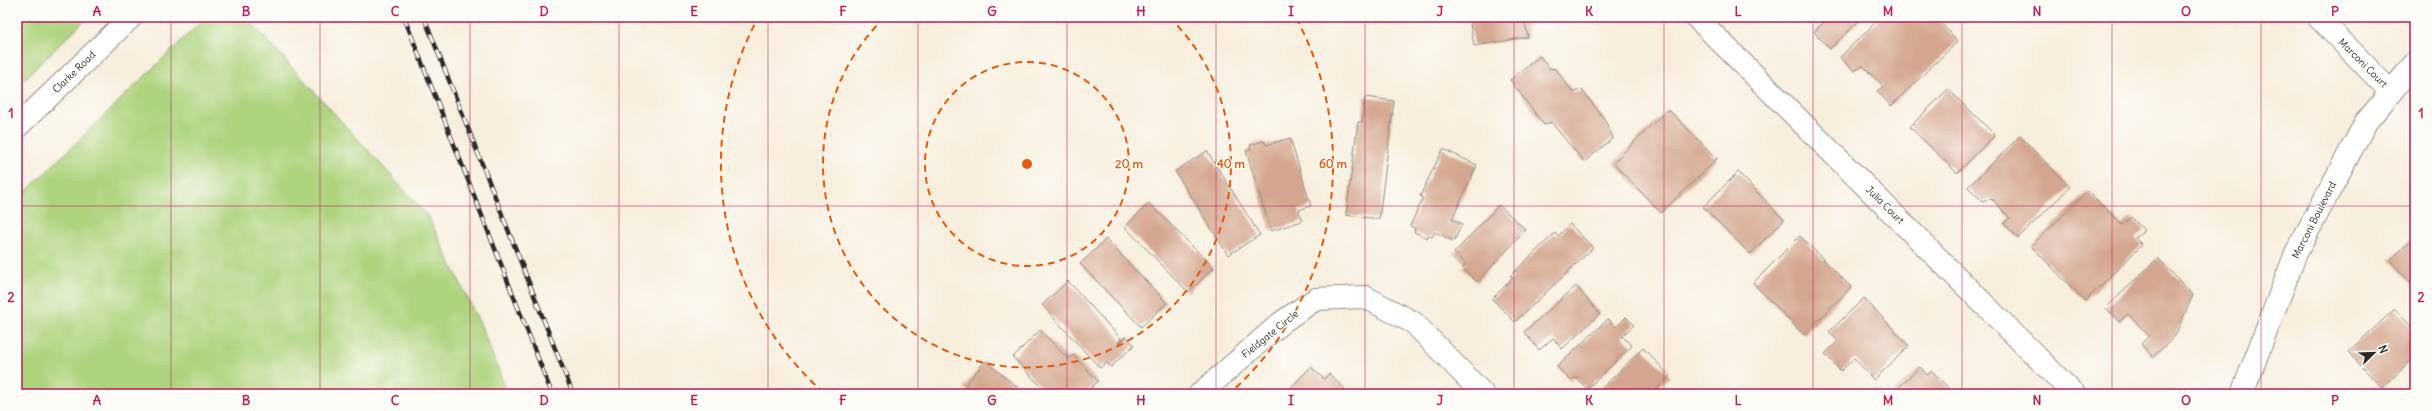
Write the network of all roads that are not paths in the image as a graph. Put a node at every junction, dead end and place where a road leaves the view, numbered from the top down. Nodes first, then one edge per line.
1 (131, 17) edge
2 (1696, 17) edge
3 (2318, 17) edge
4 (2415, 63) edge
5 (2391, 92) junction
6 (17, 127) edge
7 (1200, 394) edge
8 (1483, 394) edge
9 (2074, 394) edge
10 (2242, 394) edge

1 - 6 street, Clarke Road
2 - 9 street, Julia Court
3 - 5 street, Marconi Court
4 - 5 street, Marconi Boulevard
5 - 10 street, Marconi Boulevard
7 - 8 street, Fieldgate Circle

